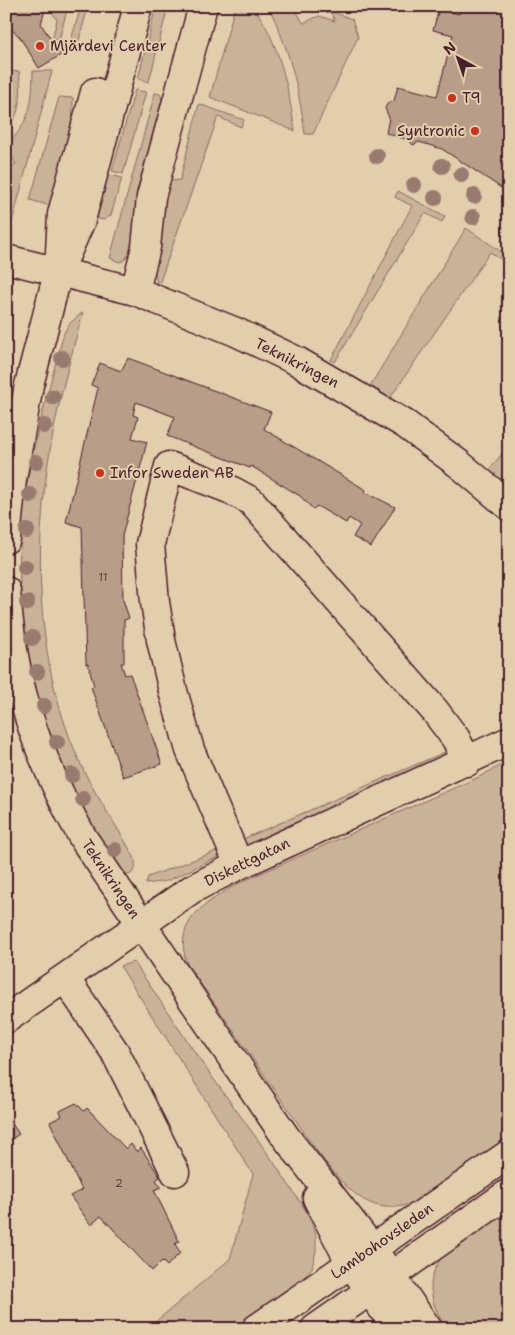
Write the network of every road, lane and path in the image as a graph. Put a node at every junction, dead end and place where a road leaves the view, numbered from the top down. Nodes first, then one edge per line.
1 (118, 6) edge
2 (138, 6) edge
3 (203, 6) edge
4 (6, 259) edge
5 (58, 273) junction
6 (135, 291) junction
7 (509, 506) edge
8 (6, 539) edge
9 (6, 591) edge
10 (509, 742) edge
11 (467, 762) junction
12 (239, 864) junction
13 (141, 924) junction
14 (65, 978) junction
15 (6, 1019) edge
16 (509, 1154) edge
17 (175, 1172) dead end
18 (509, 1193) edge
19 (361, 1254) junction
20 (381, 1283) junction
21 (256, 1329) edge
22 (315, 1329) edge
23 (396, 1329) edge
24 (428, 1329) edge

1 - 5 street
2 - 5 street
3 - 6 street
4 - 5 street, Teknikringen
5 - 6 street, Teknikringen
5 - 8 street
6 - 7 street, Teknikringen
9 - 13 street, Teknikringen
10 - 11 street, Diskettgatan
11 - 12 street, Diskettgatan
11 - 12 street
12 - 13 street, Diskettgatan
13 - 14 street, Diskettgatan
13 - 19 street, Teknikringen
14 - 15 street, Diskettgatan
14 - 17 street
16 - 19 street, Lambohovsleden
18 - 20 street
19 - 20 street, Teknikringen
19 - 21 street, Lambohovsleden
20 - 22 street
20 - 23 street
20 - 24 street

